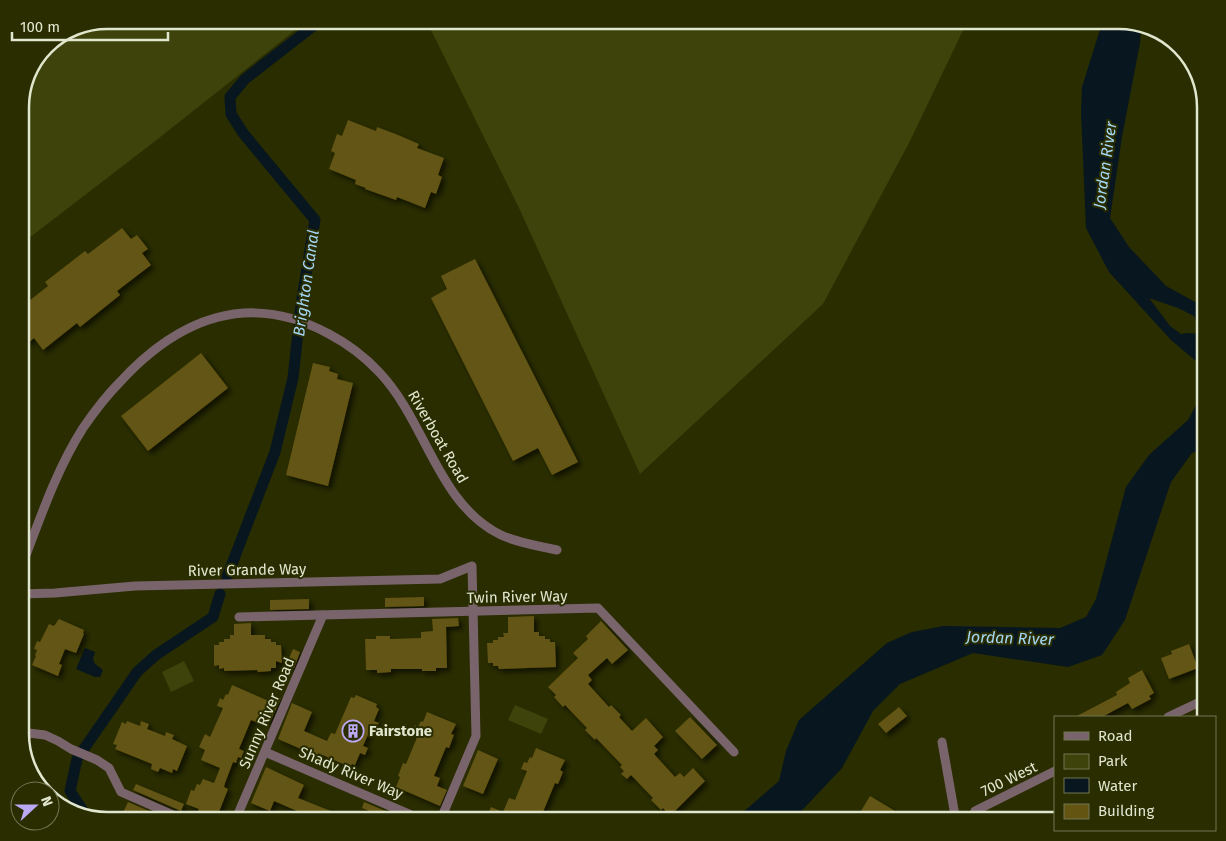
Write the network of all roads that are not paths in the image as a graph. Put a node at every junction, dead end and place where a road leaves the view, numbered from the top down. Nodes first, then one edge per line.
1 (29, 548) edge
2 (557, 550) dead end
3 (29, 594) edge
4 (473, 612) junction
5 (323, 615) junction
6 (239, 617) dead end
7 (1197, 703) edge
8 (1170, 716) edge
9 (29, 733) edge
10 (942, 742) dead end
11 (265, 752) junction
12 (734, 752) dead end
13 (1054, 772) edge
14 (976, 810) dead end
15 (167, 812) edge
16 (239, 812) edge
17 (404, 812) edge
18 (444, 812) edge
19 (954, 812) edge

1 - 2 street, Riverboat Road
3 - 4 street, River Grande Way
4 - 5 street, Twin River Way
4 - 12 street, Twin River Way
4 - 18 street
5 - 6 street, Twin River Way
5 - 11 street, Sunny River Road
7 - 8 street
9 - 15 street
10 - 19 street
11 - 16 street, Sunny River Road
11 - 17 street, Shady River Way
13 - 14 street, 700 West

